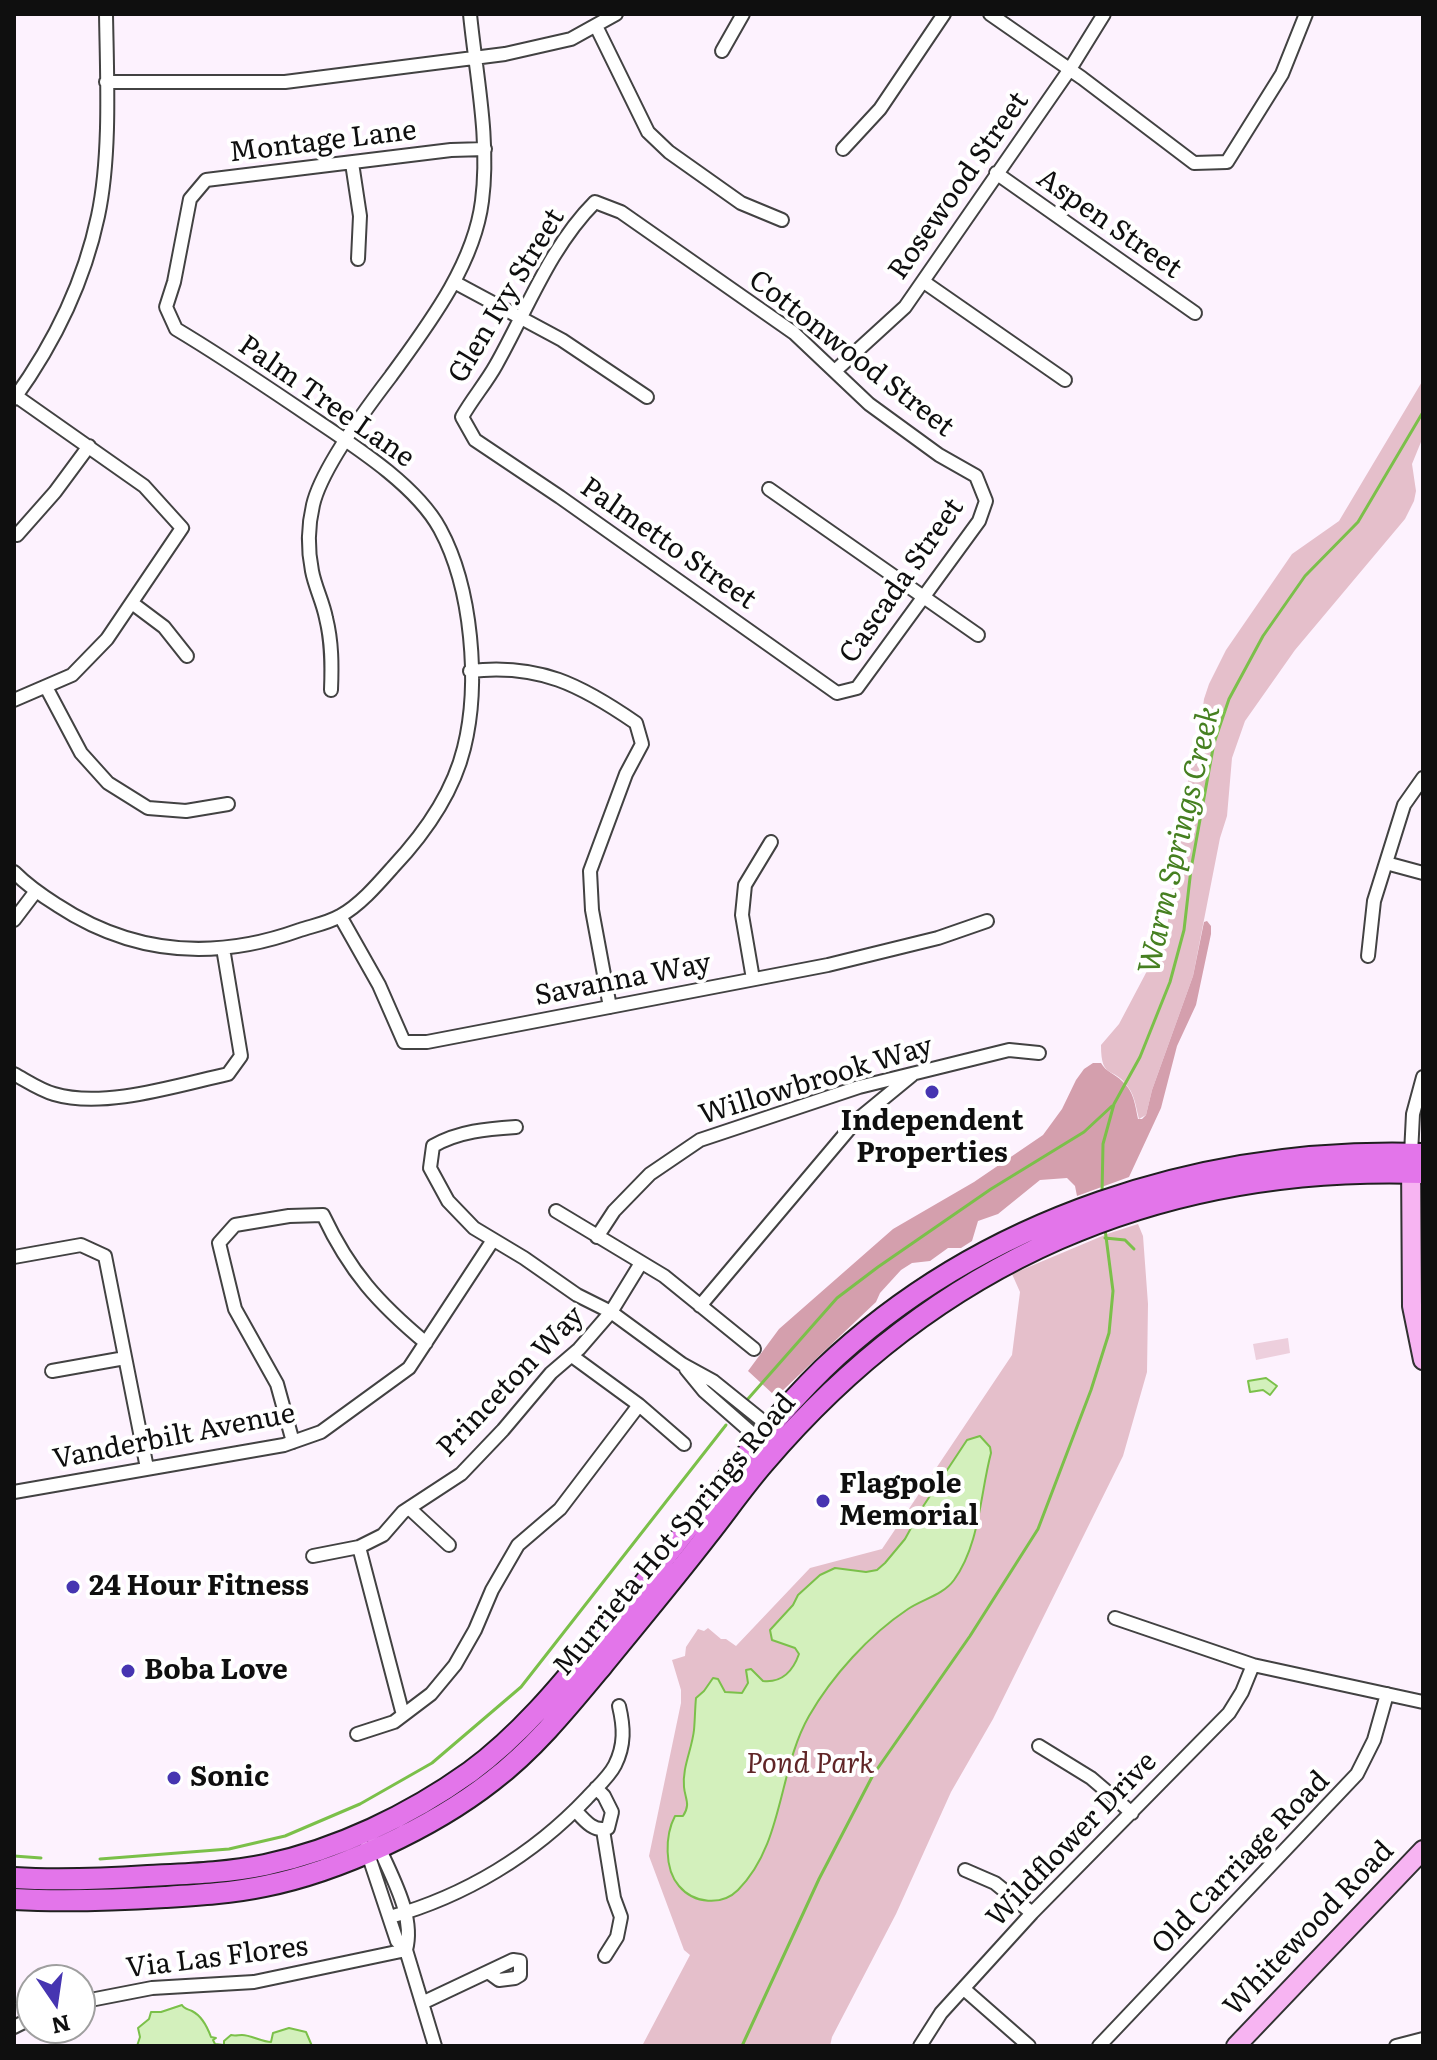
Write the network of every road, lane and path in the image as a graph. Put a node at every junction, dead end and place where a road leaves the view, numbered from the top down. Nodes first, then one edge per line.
1 (106, 14) edge
2 (470, 14) edge
3 (616, 14) edge
4 (743, 14) edge
5 (944, 14) edge
6 (990, 14) edge
7 (1104, 14) edge
8 (1306, 14) edge
9 (596, 26) junction
10 (722, 51) dead end
11 (474, 57) junction
12 (1070, 69) junction
13 (106, 82) junction
14 (485, 149) junction
15 (843, 149) dead end
16 (352, 163) junction
17 (996, 173) junction
18 (595, 202) joint
19 (782, 220) dead end
20 (358, 259) dead end
21 (454, 282) junction
22 (924, 282) junction
23 (166, 307) joint
24 (1195, 313) dead end
25 (519, 317) junction
26 (836, 370) junction
27 (1065, 380) dead end
28 (15, 397) edge
29 (647, 397) dead end
30 (462, 417) joint
31 (346, 442) junction
32 (89, 446) junction
33 (769, 489) dead end
34 (986, 501) joint
35 (17, 535) dead end
36 (922, 596) junction
37 (132, 603) junction
38 (978, 635) dead end
39 (187, 656) dead end
40 (470, 671) junction
41 (46, 687) junction
42 (857, 688) joint
43 (331, 690) dead end
44 (14, 700) edge
45 (1423, 778) edge
46 (228, 804) dead end
47 (771, 842) dead end
48 (1386, 863) junction
49 (14, 872) edge
50 (1423, 873) edge
51 (36, 891) junction
52 (340, 916) junction
53 (14, 920) edge
54 (987, 921) dead end
55 (223, 948) junction
56 (1368, 956) dead end
57 (753, 979) junction
58 (610, 1007) junction
59 (1039, 1053) dead end
60 (915, 1073) junction
61 (14, 1074) edge
62 (1423, 1077) edge
63 (516, 1127) dead end
64 (1417, 1164) edge
65 (556, 1211) dead end
66 (597, 1237) junction
67 (493, 1240) junction
68 (14, 1257) edge
69 (641, 1263) junction
70 (700, 1306) junction
71 (611, 1312) junction
72 (426, 1343) junction
73 (754, 1349) dead end
74 (572, 1356) junction
75 (125, 1358) junction
76 (1423, 1360) edge
77 (52, 1371) dead end
78 (639, 1405) junction
79 (772, 1439) junction
80 (293, 1442) junction
81 (684, 1444) dead end
82 (147, 1468) junction
83 (14, 1492) edge
84 (409, 1508) junction
85 (449, 1545) dead end
86 (359, 1547) junction
87 (313, 1556) dead end
88 (1115, 1618) dead end
89 (1253, 1665) junction
90 (1387, 1694) junction
91 (1423, 1702) edge
92 (619, 1706) dead end
93 (403, 1715) junction
94 (357, 1734) dead end
95 (1039, 1746) dead end
96 (596, 1788) junction
97 (575, 1810) junction
98 (1132, 1813) junction
99 (603, 1830) junction
100 (369, 1844) junction
101 (1423, 1850) edge
102 (965, 1870) dead end
103 (14, 1878) edge
104 (14, 1899) edge
105 (405, 1913) junction
106 (1032, 1913) junction
107 (390, 1917) junction
108 (406, 1950) junction
109 (605, 1956) dead end
110 (488, 1972) dead end
111 (964, 1989) junction
112 (96, 1999) edge
113 (422, 2003) junction
114 (1423, 2039) edge
115 (435, 2046) edge
116 (920, 2046) edge
117 (1029, 2046) edge
118 (1099, 2046) edge
119 (1236, 2046) edge
120 (1396, 2046) edge

1 - 13 street
2 - 11 street
3 - 9 street
4 - 10 street
5 - 15 street
6 - 12 street
7 - 12 street, Rosewood Street
8 - 12 street
9 - 11 street
9 - 19 street
11 - 13 street
11 - 14 street
12 - 17 street, Rosewood Street
13 - 28 street
14 - 16 street, Montage Lane
14 - 21 street
16 - 20 street
16 - 23 street, Montage Lane
17 - 22 street, Rosewood Street
17 - 24 street, Aspen Street
18 - 25 street, Glen Ivy Street
18 - 26 street, Cottonwood Street
21 - 25 street
21 - 31 street
22 - 26 street, Rosewood Street
22 - 27 street
23 - 31 street, Palm Tree Lane
25 - 29 street
25 - 30 street, Glen Ivy Street
26 - 34 street, Cottonwood Street
28 - 32 street
30 - 42 street, Palmetto Street
31 - 40 street, Palm Tree Lane
31 - 43 street
32 - 35 street
32 - 37 street
33 - 36 street
34 - 36 street, Cascada Street
36 - 38 street
36 - 42 street, Cascada Street
37 - 39 street
37 - 41 street
40 - 52 street, Palm Tree Lane
40 - 58 street
41 - 44 street
41 - 46 street
45 - 48 street
47 - 57 street
48 - 50 street
48 - 56 street
49 - 51 street, Palm Tree Lane
51 - 53 street
51 - 55 street, Palm Tree Lane
52 - 55 street, Palm Tree Lane
52 - 58 street, Savanna Way
54 - 57 street, Savanna Way
55 - 61 street
57 - 58 street, Savanna Way
59 - 60 street, Willowbrook Way
60 - 66 street, Willowbrook Way
60 - 70 street
62 - 64 street
63 - 67 street
64 - 76 main road
64 - 79 main road, Murrieta Hot Springs Road
65 - 66 street
66 - 69 street
67 - 71 street
67 - 72 street, Vanderbilt Avenue
68 - 75 street
69 - 70 street
69 - 71 street, Princeton Way
70 - 73 street
71 - 74 street, Princeton Way
71 - 79 street
72 - 80 street, Vanderbilt Avenue
72 - 80 street
74 - 78 street
74 - 84 street, Princeton Way
75 - 77 street
75 - 82 street
78 - 81 street
78 - 93 street
79 - 100 main road, Murrieta Hot Springs Road
80 - 82 street, Vanderbilt Avenue
82 - 83 street, Vanderbilt Avenue
84 - 85 street
84 - 86 street, Princeton Way
86 - 87 street, Princeton Way
86 - 93 street
88 - 89 street
89 - 90 street
89 - 98 street, Wildflower Drive
90 - 91 street
90 - 118 street, Old Carriage Road
92 - 96 street
93 - 94 street
95 - 98 street
96 - 97 street
96 - 99 street
97 - 99 street
97 - 105 street
98 - 106 street, Wildflower Drive
99 - 109 street
100 - 103 main road, Murrieta Hot Springs Road
100 - 104 main road, Murrieta Hot Springs Road
100 - 105 street
100 - 107 street
101 - 119 main road, Whitewood Road
102 - 106 street
105 - 107 street
105 - 108 street
106 - 111 street, Wildflower Drive
107 - 108 street
108 - 112 street, Via Las Flores
108 - 113 street
110 - 113 street
111 - 116 street, Wildflower Drive
111 - 117 street
113 - 115 street
114 - 120 street

